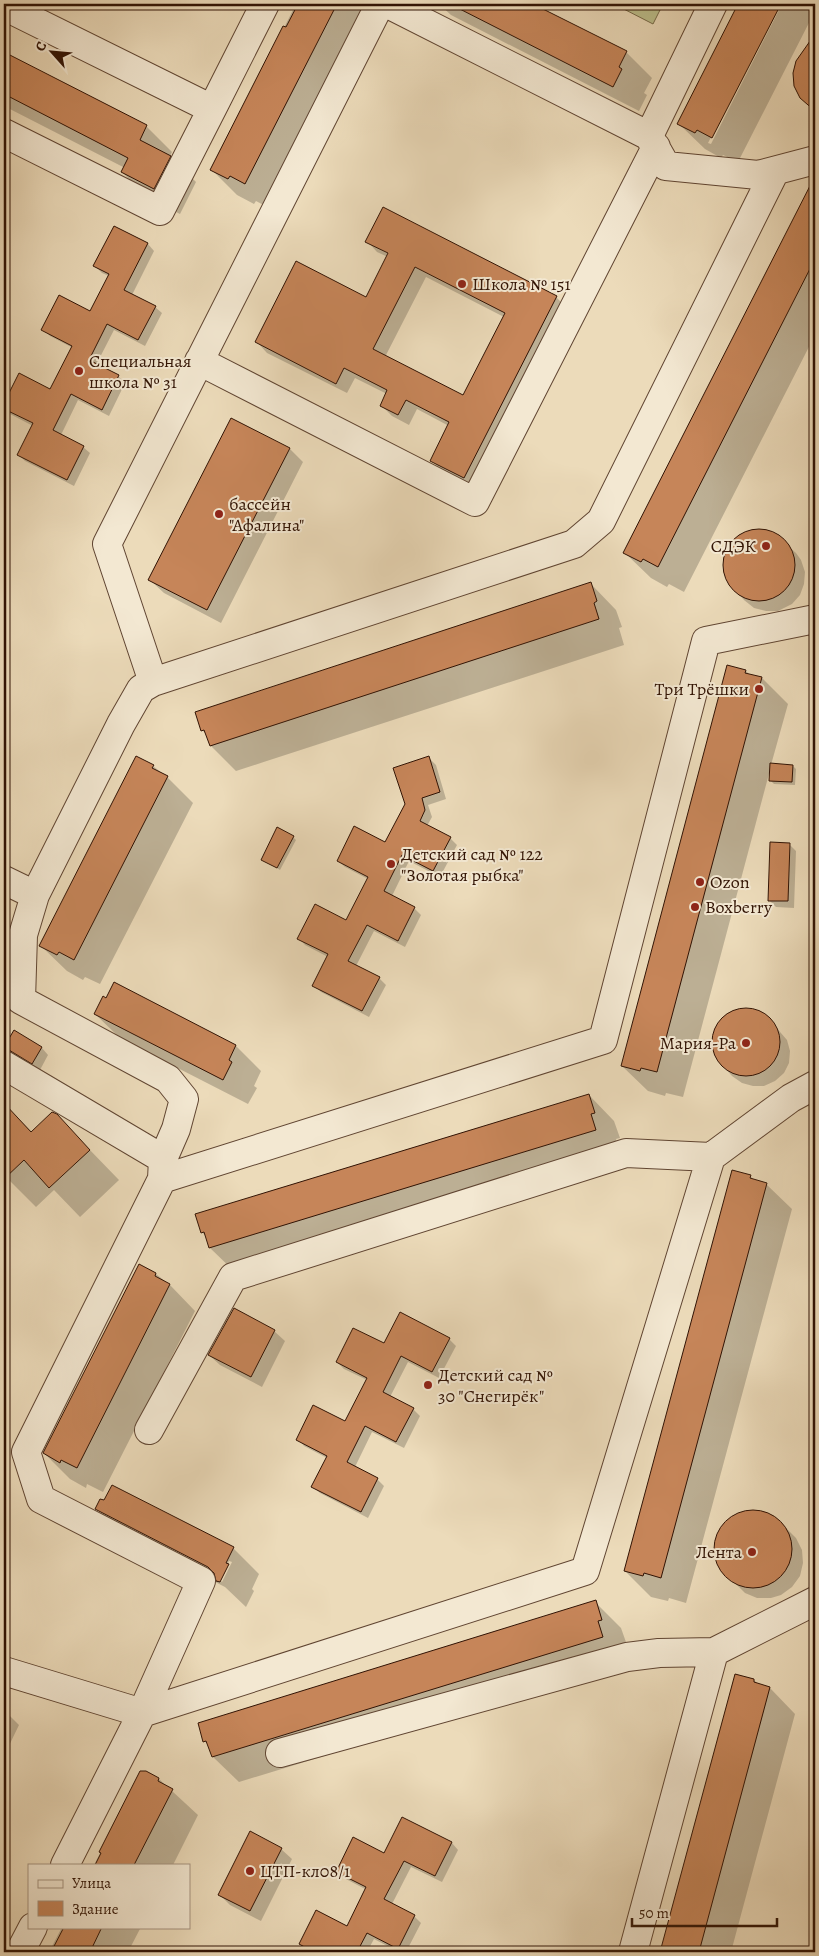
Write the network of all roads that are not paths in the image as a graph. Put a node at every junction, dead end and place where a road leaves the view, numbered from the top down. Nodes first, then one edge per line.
1 (265, 4) edge
2 (380, 4) edge
3 (388, 4) edge
4 (713, 4) edge
5 (4, 6) edge
6 (212, 110) junction
7 (4, 133) edge
8 (653, 142) junction
9 (815, 160) edge
10 (774, 171) junction
11 (199, 361) junction
12 (815, 619) edge
13 (153, 682) junction
14 (4, 880) edge
15 (35, 895) junction
16 (4, 1066) edge
17 (815, 1085) edge
18 (711, 1156) junction
19 (163, 1169) junction
20 (149, 1430) dead end
21 (815, 1601) edge
22 (714, 1652) junction
23 (4, 1671) edge
24 (142, 1713) junction
25 (280, 1753) dead end
26 (65, 1864) edge
27 (32, 1928) edge
28 (24, 1952) edge
29 (633, 1952) edge

1 - 6 lane
2 - 11 lane
3 - 8 lane
4 - 8 lane
5 - 6 lane
6 - 7 lane
8 - 10 lane
8 - 11 lane
9 - 10 lane
10 - 13 lane
11 - 13 lane
12 - 19 lane
13 - 15 lane
14 - 15 lane
15 - 19 lane
16 - 19 lane
17 - 18 lane
18 - 20 lane
18 - 24 lane
19 - 24 lane
21 - 22 lane
22 - 25 lane
22 - 29 lane
23 - 24 lane
24 - 26 lane
27 - 28 lane

